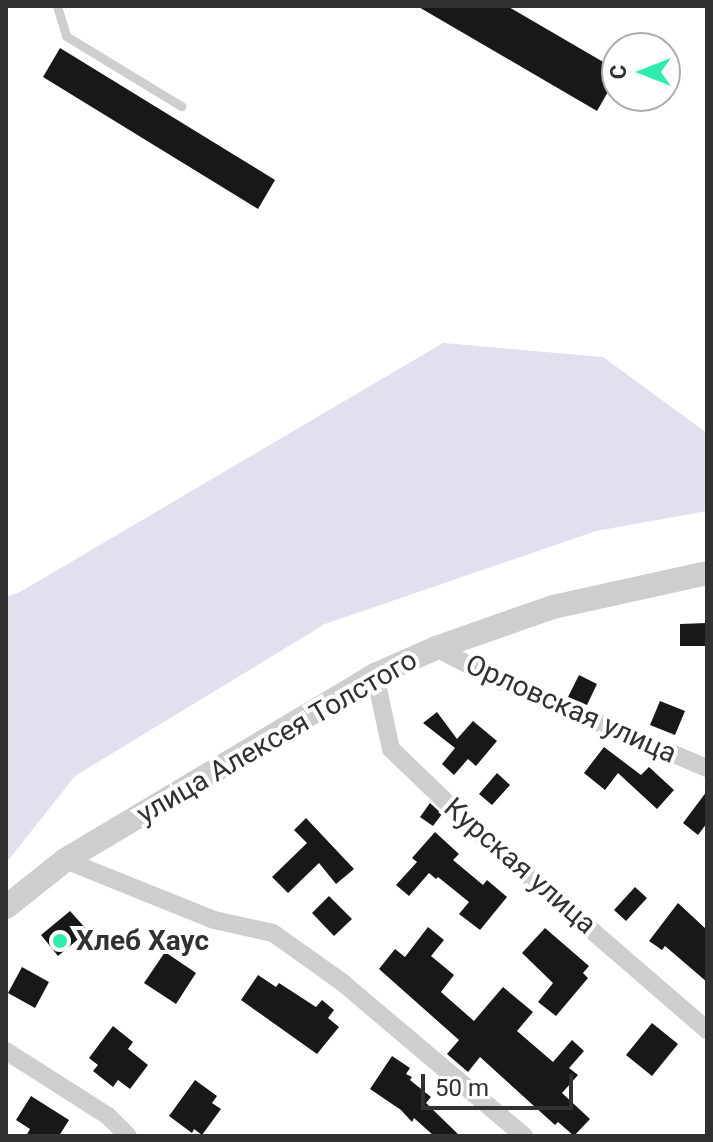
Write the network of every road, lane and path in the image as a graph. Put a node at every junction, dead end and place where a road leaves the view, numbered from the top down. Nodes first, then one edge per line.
1 (57, 6) edge
2 (181, 106) dead end
3 (707, 573) edge
4 (436, 648) junction
5 (375, 675) junction
6 (707, 768) edge
7 (65, 860) junction
8 (6, 907) edge
9 (707, 1030) edge
10 (6, 1051) edge
11 (128, 1136) edge
12 (524, 1136) edge

1 - 2 lane
3 - 4 street, улица Алексея Толстого
4 - 5 street, улица Алексея Толстого
4 - 6 street, Орловская улица
5 - 7 street, улица Алексея Толстого
5 - 9 street, Курская улица
7 - 8 street, улица Алексея Толстого
7 - 12 street
10 - 11 street

